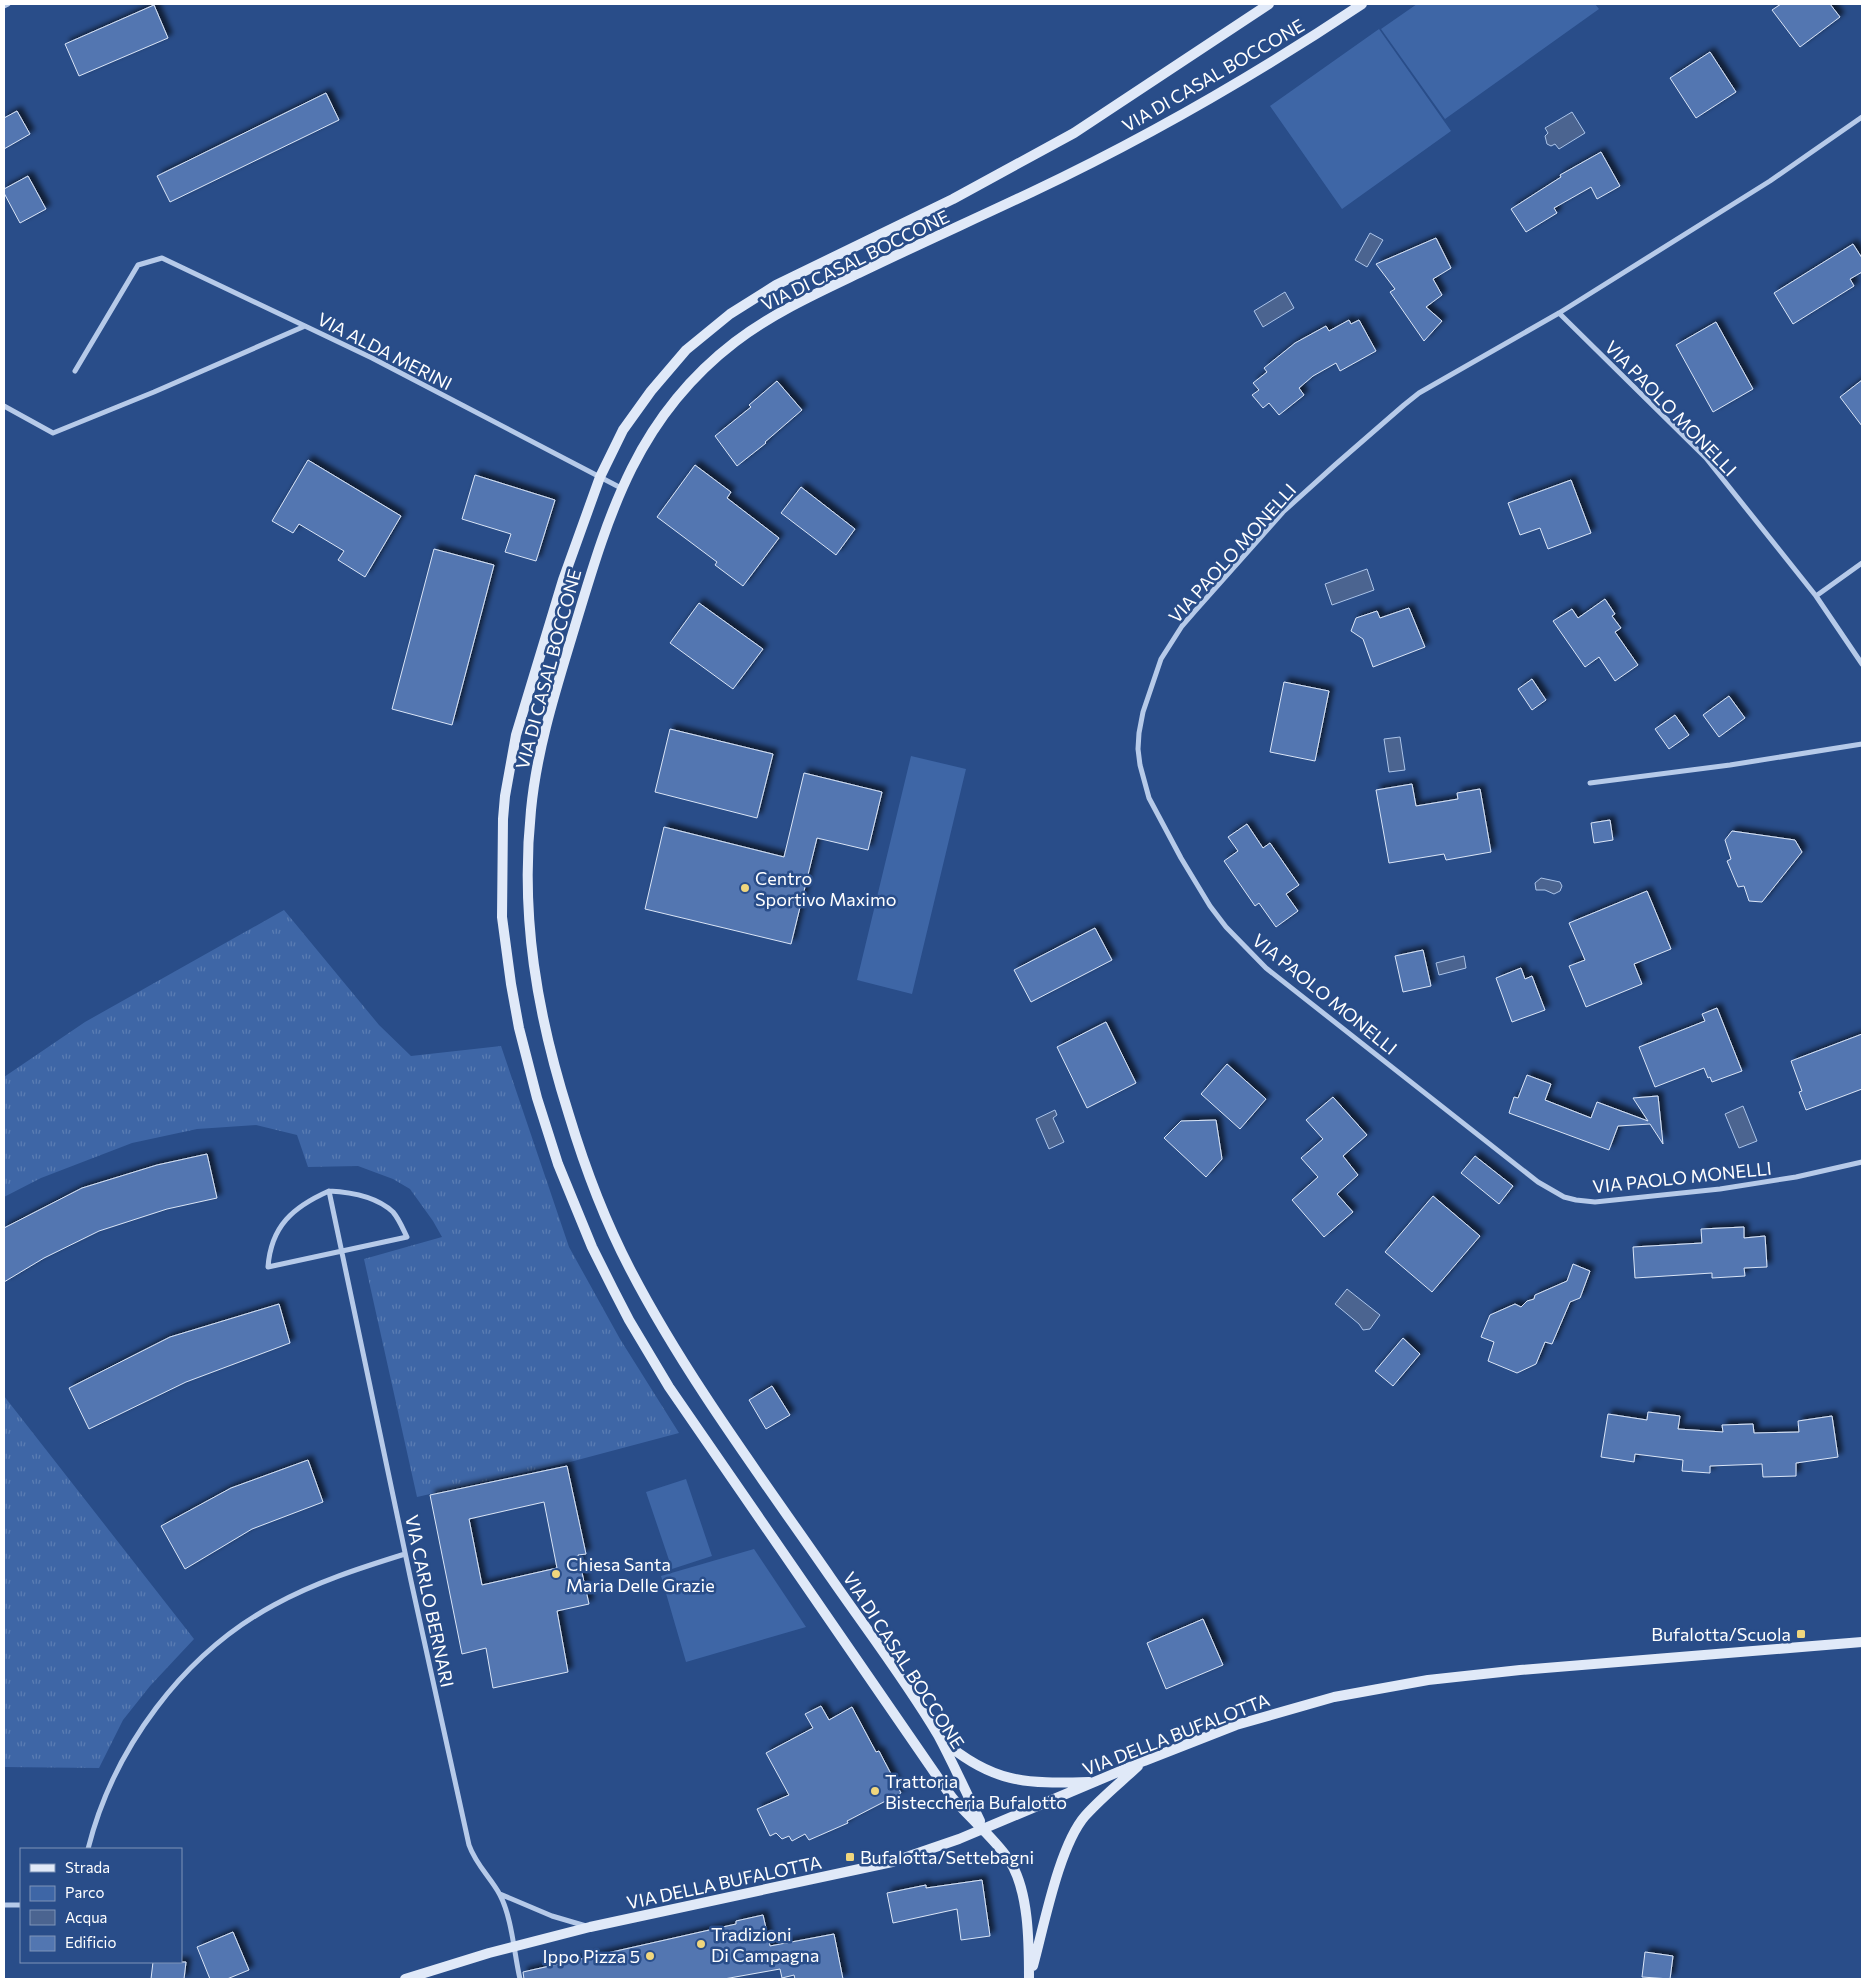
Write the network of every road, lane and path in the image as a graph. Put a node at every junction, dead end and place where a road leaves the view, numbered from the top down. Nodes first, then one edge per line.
1 (8, 4) edge
2 (1269, 4) edge
3 (1362, 4) edge
4 (4, 6) edge
5 (1862, 117) edge
6 (1559, 313) junction
7 (305, 326) junction
8 (75, 371) dead end
9 (4, 406) edge
10 (600, 477) junction
11 (621, 488) junction
12 (1862, 563) edge
13 (1816, 596) junction
14 (1862, 664) edge
15 (1862, 744) edge
16 (1590, 783) dead end
17 (1862, 1162) edge
18 (329, 1191) junction
19 (342, 1251) junction
20 (405, 1554) junction
21 (1862, 1642) edge
22 (939, 1737) junction
23 (1144, 1761) junction
24 (1094, 1782) junction
25 (983, 1828) junction
26 (88, 1848) edge
27 (500, 1894) junction
28 (4, 1905) edge
29 (20, 1905) edge
30 (590, 1927) junction
31 (513, 1947) junction
32 (405, 1979) edge
33 (520, 1979) edge
34 (1029, 1979) edge

1 - 4 street
2 - 10 street, VIA DI CASAL BOCCONE
3 - 11 street, VIA DI CASAL BOCCONE
5 - 6 street, VIA PAOLO MONELLI
6 - 13 street, VIA PAOLO MONELLI
6 - 17 street, VIA PAOLO MONELLI
7 - 8 street
7 - 9 street, VIA ALDA MERINI
7 - 10 street, VIA ALDA MERINI
10 - 11 street, VIA ALDA MERINI
10 - 25 street, VIA DI CASAL BOCCONE
11 - 22 street, VIA DI CASAL BOCCONE
12 - 13 street
13 - 14 street, VIA PAOLO MONELLI
15 - 16 street
18 - 19 street, VIA CARLO BERNARI
18 - 19 street
18 - 19 street
19 - 20 street, VIA CARLO BERNARI
20 - 26 street
20 - 27 street, VIA CARLO BERNARI
21 - 23 street, VIA DELLA BUFALOTTA
22 - 24 street
22 - 25 street, VIA DI CASAL BOCCONE
23 - 24 street, VIA DELLA BUFALOTTA
23 - 34 street
24 - 25 street, VIA DELLA BUFALOTTA
25 - 30 street, VIA DELLA BUFALOTTA
25 - 34 street
27 - 30 street
27 - 31 street, VIA CARLO BERNARI
28 - 29 street
30 - 31 street, VIA DELLA BUFALOTTA
31 - 32 street, VIA DELLA BUFALOTTA
31 - 33 street, VIA CARLO BERNARI

